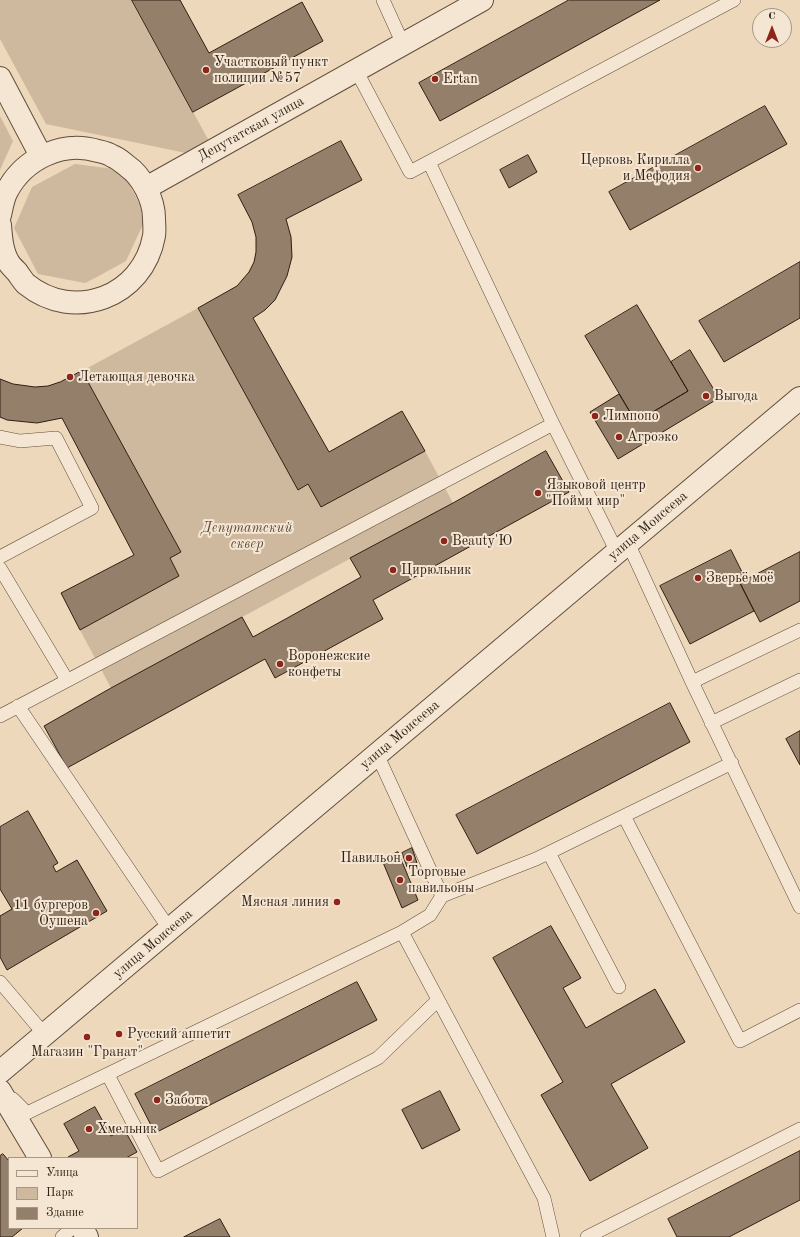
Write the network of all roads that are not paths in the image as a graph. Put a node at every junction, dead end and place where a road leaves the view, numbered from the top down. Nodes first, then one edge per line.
1 (383, 0) edge
2 (482, 0) edge
3 (734, 0) edge
4 (403, 44) junction
5 (356, 70) junction
6 (0, 78) edge
7 (41, 156) junction
8 (428, 162) junction
9 (146, 188) junction
10 (0, 215) edge
11 (0, 225) edge
12 (4, 265) edge
13 (800, 398) edge
14 (553, 424) junction
15 (0, 437) edge
16 (622, 548) junction
17 (0, 557) edge
18 (0, 568) edge
19 (800, 630) edge
20 (67, 680) junction
21 (800, 680) edge
22 (692, 682) junction
23 (18, 706) junction
24 (0, 716) edge
25 (711, 723) junction
26 (377, 754) junction
27 (732, 763) junction
28 (624, 816) junction
29 (549, 853) junction
30 (442, 896) junction
31 (800, 908) edge
32 (170, 930) junction
33 (402, 932) junction
34 (0, 982) edge
35 (619, 987) dead end
36 (438, 1000) junction
37 (800, 1010) edge
38 (45, 1035) junction
39 (0, 1072) edge
40 (108, 1075) junction
41 (0, 1086) edge
42 (0, 1091) edge
43 (800, 1129) edge
44 (39, 1157) edge
45 (71, 1229) edge
46 (62, 1237) edge
47 (554, 1237) edge
48 (587, 1237) edge

1 - 4 lane
2 - 4 street, Депутатская улица
3 - 8 lane
4 - 5 street, Депутатская улица
5 - 8 lane
5 - 9 street, Депутатская улица
6 - 7 street
7 - 9 street
7 - 10 street
8 - 14 lane
9 - 12 street
11 - 12 street
13 - 16 street, улица Моисеева
14 - 16 lane
14 - 20 lane
15 - 17 lane
16 - 22 lane
16 - 26 street, улица Моисеева
18 - 20 lane
19 - 22 lane
20 - 23 lane
21 - 25 lane
22 - 25 lane
23 - 24 lane
23 - 32 lane
25 - 27 lane
26 - 30 lane
26 - 32 street, улица Моисеева
27 - 28 lane
27 - 31 lane
28 - 29 lane
28 - 37 lane
29 - 30 lane
29 - 35 lane
30 - 33 lane
32 - 38 street, улица Моисеева
33 - 36 lane
33 - 40 lane
34 - 38 lane
36 - 40 lane
36 - 47 lane
38 - 39 street, улица Моисеева
40 - 41 lane
42 - 44 street
43 - 48 lane
45 - 46 lane

